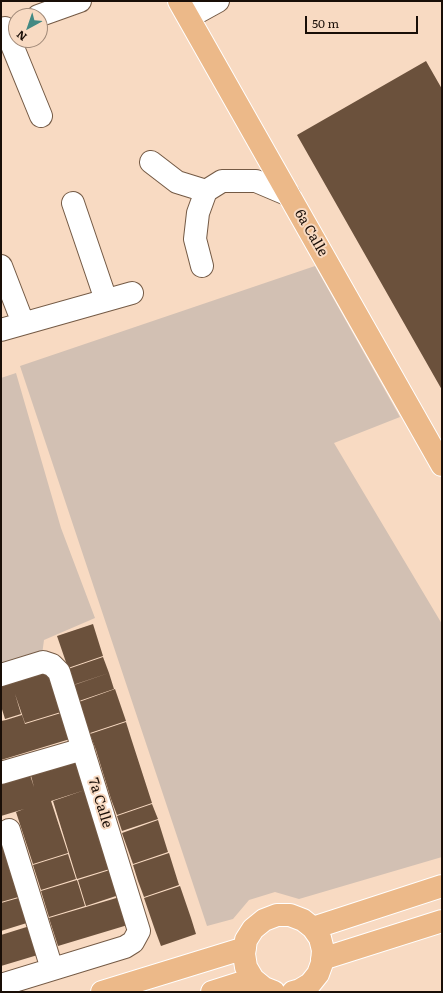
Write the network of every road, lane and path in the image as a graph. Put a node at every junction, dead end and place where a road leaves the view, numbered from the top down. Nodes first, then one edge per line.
1 (80, 1) edge
2 (218, 1) edge
3 (184, 9) edge
4 (48, 12) edge
5 (7, 27) edge
6 (41, 116) dead end
7 (151, 162) dead end
8 (206, 191) junction
9 (289, 194) junction
10 (73, 203) dead end
11 (1, 266) edge
12 (202, 266) dead end
13 (132, 293) dead end
14 (106, 300) junction
15 (23, 323) junction
16 (1, 330) edge
17 (442, 465) edge
18 (1, 675) edge
19 (83, 749) junction
20 (1, 772) edge
21 (9, 830) dead end
22 (442, 886) edge
23 (442, 921) edge
24 (313, 928) junction
25 (245, 948) junction
26 (322, 959) junction
27 (52, 969) junction
28 (1, 984) edge
29 (254, 986) edge
30 (303, 990) edge
31 (102, 992) edge
32 (212, 992) edge
33 (274, 992) edge

1 - 4 street
2 - 3 street
3 - 9 main road, 6a Calle
5 - 6 street
7 - 8 street
8 - 9 street
8 - 12 street
9 - 17 main road, 6a Calle
10 - 14 street
11 - 15 street
13 - 14 street
14 - 15 street
15 - 16 street
18 - 19 street, 7a Calle
19 - 20 street
19 - 27 street, 7a Calle
21 - 27 street
22 - 24 main road
23 - 26 main road
24 - 25 main road
24 - 26 main road
25 - 29 main road
25 - 31 main road
26 - 30 main road
27 - 28 street
29 - 32 main road
29 - 33 main road

